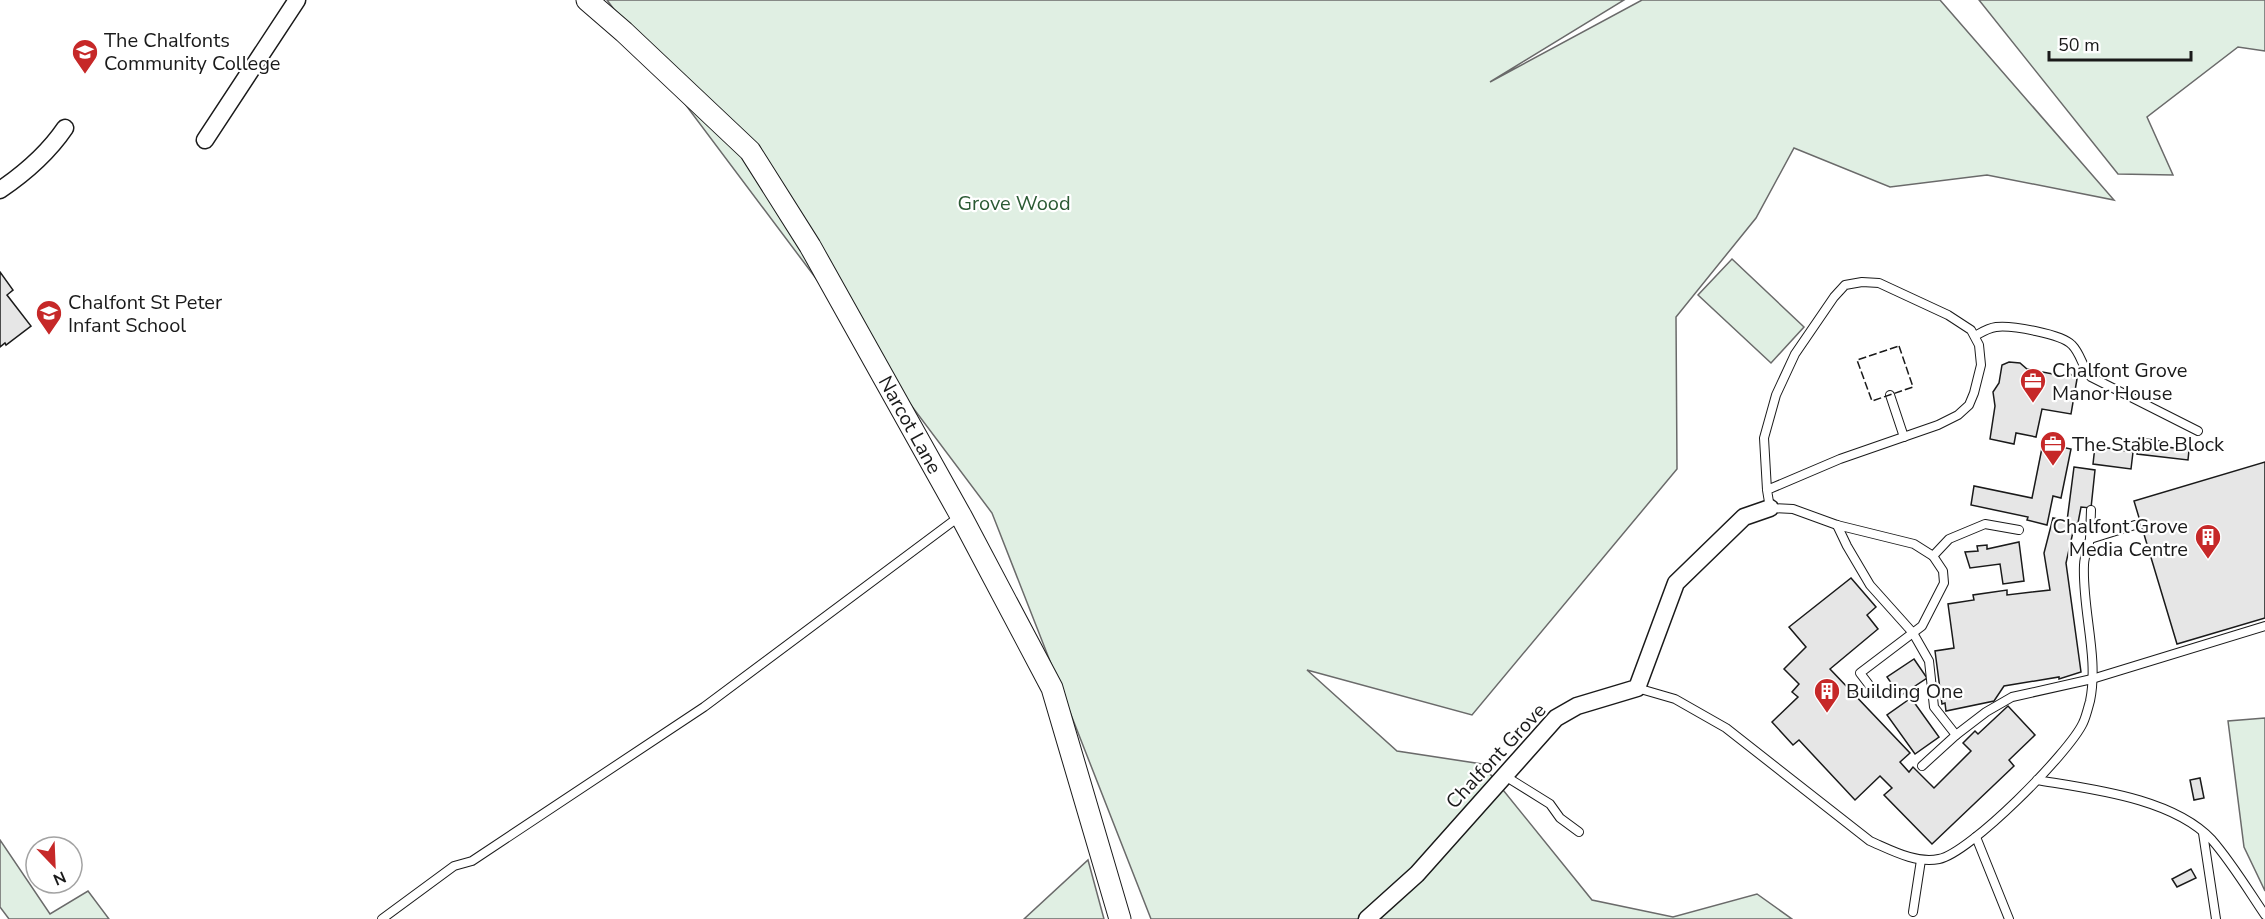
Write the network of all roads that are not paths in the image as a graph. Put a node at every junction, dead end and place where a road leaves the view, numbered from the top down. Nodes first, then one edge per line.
1 (297, 0) edge
2 (587, 0) edge
3 (65, 128) dead end
4 (205, 140) dead end
5 (0, 190) edge
6 (1975, 336) junction
7 (1890, 395) dead end
8 (2198, 431) dead end
9 (1904, 437) junction
10 (1767, 490) junction
11 (1770, 508) junction
12 (2091, 510) dead end
13 (961, 516) junction
14 (1837, 525) junction
15 (2135, 525) dead end
16 (2019, 530) dead end
17 (2090, 539) junction
18 (1933, 556) junction
19 (2265, 626) edge
20 (1913, 633) junction
21 (2092, 679) junction
22 (1636, 688) junction
23 (1876, 694) dead end
24 (1956, 735) junction
25 (1922, 766) dead end
26 (1505, 776) junction
27 (2037, 780) junction
28 (1580, 832) dead end
29 (2203, 833) junction
30 (1976, 837) junction
31 (1922, 860) junction
32 (1912, 912) dead end
33 (2265, 915) edge
34 (382, 919) edge
35 (1120, 919) edge
36 (1367, 919) edge
37 (2009, 919) edge
38 (2216, 919) edge

1 - 4 street
2 - 13 street, Narcot Lane
3 - 5 street
6 - 8 lane
6 - 9 lane
6 - 10 lane
7 - 9 lane
9 - 10 lane
10 - 11 lane
11 - 14 lane
11 - 22 street
12 - 17 lane
13 - 34 lane
13 - 35 street, Narcot Lane
14 - 18 lane
14 - 20 lane
15 - 17 lane
16 - 18 lane
17 - 21 lane
18 - 20 lane
19 - 21 lane
20 - 23 lane
20 - 24 lane
21 - 24 lane
21 - 27 lane
22 - 26 street, Chalfont Grove
22 - 31 lane
24 - 25 lane
26 - 28 lane
26 - 36 street, Chalfont Grove
27 - 29 lane
27 - 30 lane
29 - 33 lane
29 - 38 lane
30 - 31 lane
30 - 37 lane
31 - 32 lane

